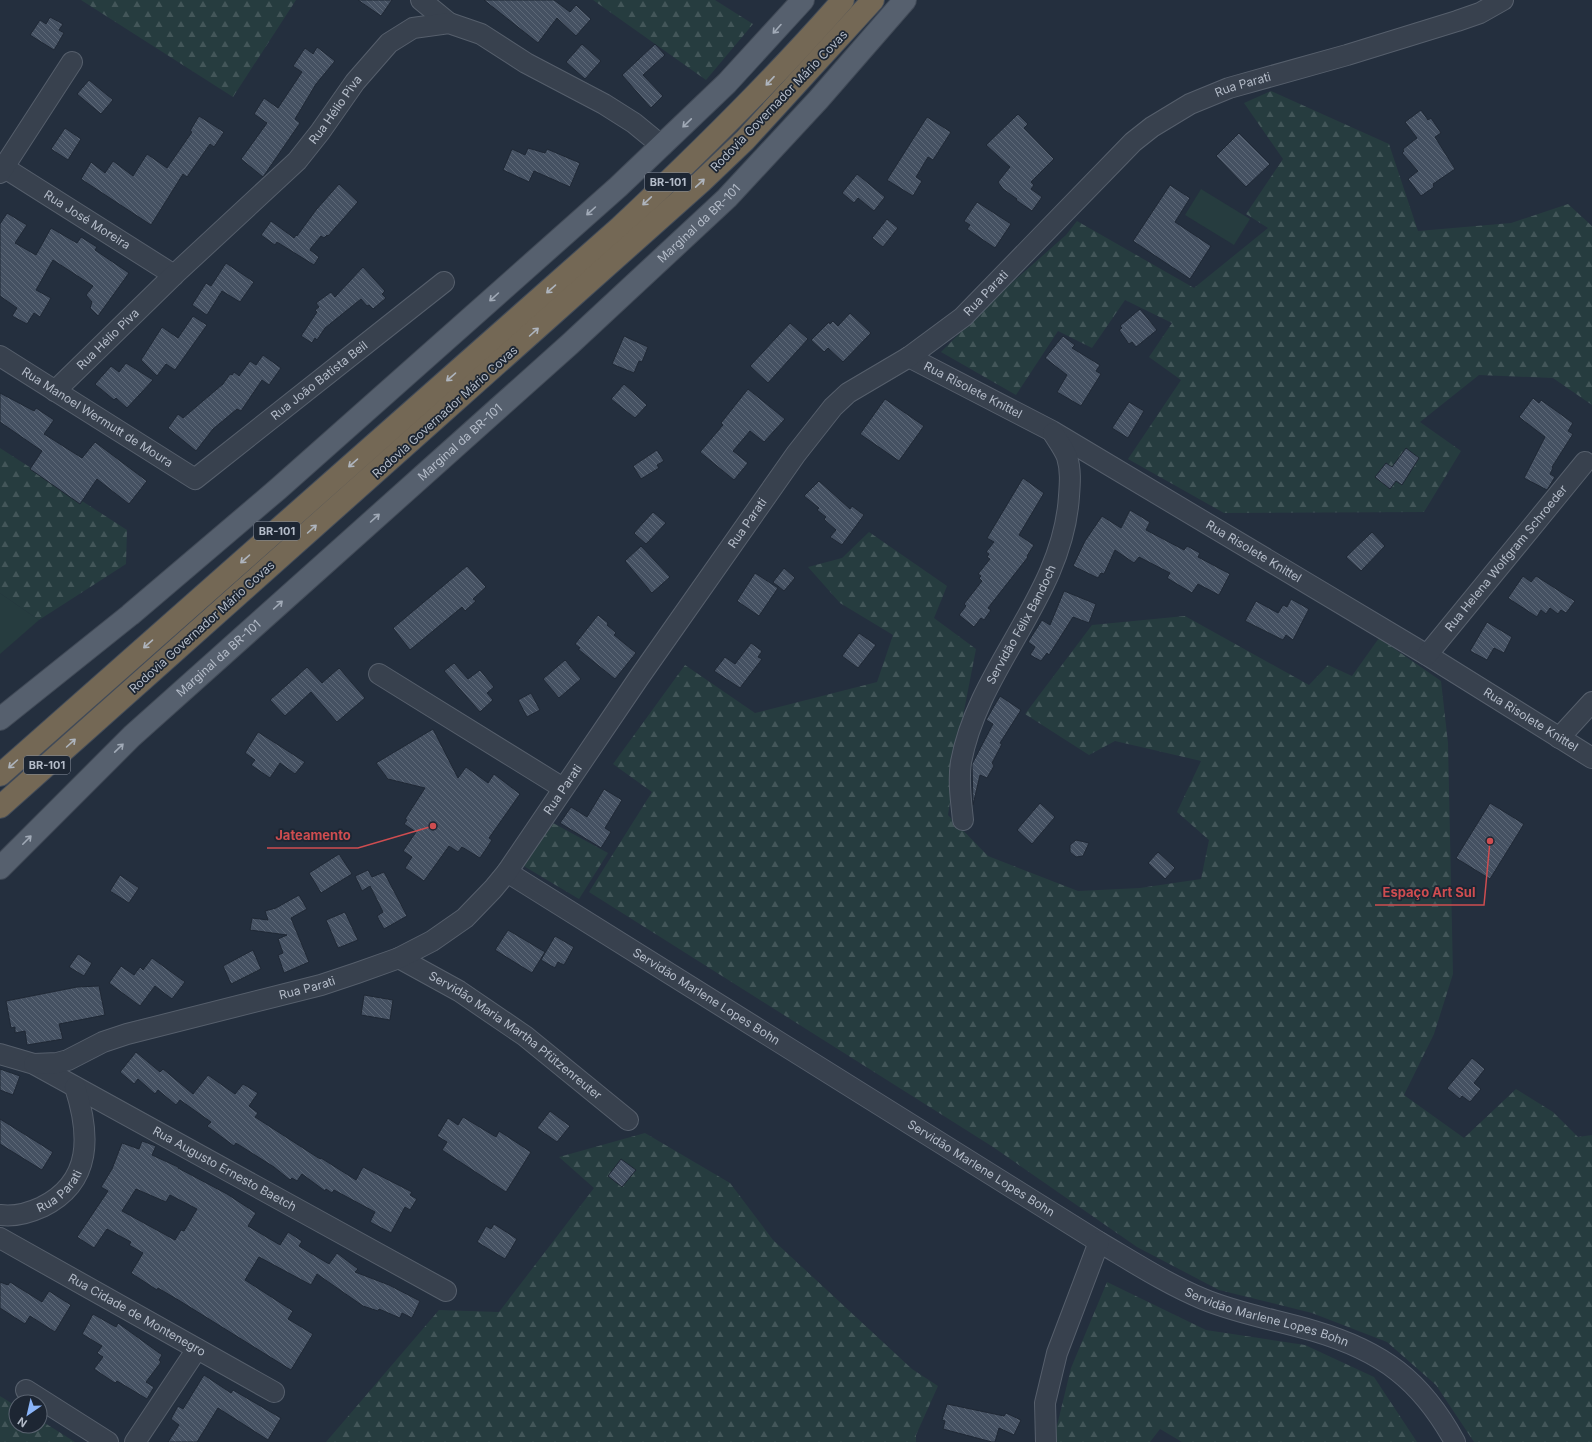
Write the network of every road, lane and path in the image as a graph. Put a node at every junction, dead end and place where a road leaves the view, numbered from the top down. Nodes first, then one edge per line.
1 (421, 0) edge
2 (803, 0) edge
3 (843, 0) edge
4 (873, 0) edge
5 (880, 0) edge
6 (905, 0) edge
7 (1503, 0) edge
8 (854, 22) junction
9 (449, 23) junction
10 (72, 62) dead end
11 (662, 146) junction
12 (1, 168) edge
13 (174, 275) junction
14 (444, 282) dead end
15 (0, 356) edge
16 (909, 357) junction
17 (55, 391) junction
18 (1052, 431) junction
19 (1585, 462) dead end
20 (195, 479) joint
21 (1427, 655) junction
22 (379, 674) dead end
23 (1592, 702) edge
24 (0, 719) edge
25 (1559, 738) junction
26 (1592, 758) edge
27 (0, 776) edge
28 (563, 788) junction
29 (0, 807) edge
30 (963, 820) dead end
31 (0, 868) edge
32 (507, 872) junction
33 (399, 958) junction
34 (0, 1054) edge
35 (34, 1064) junction
36 (75, 1087) junction
37 (628, 1120) dead end
38 (0, 1215) edge
39 (0, 1238) edge
40 (1100, 1242) junction
41 (446, 1291) dead end
42 (197, 1349) junction
43 (26, 1390) dead end
44 (274, 1392) dead end
45 (108, 1442) edge
46 (134, 1442) edge
47 (1046, 1442) edge
48 (1455, 1442) edge

1 - 9 street
2 -> 11 main road
3 -> 27 highway, Rodovia Governador Mário Covas / BR-101
4 - 8 highway, Rodovia Governador Mário Covas / BR-101
5 - 8 highway
31 -> 6 main road, Marginal da BR-101
7 - 16 street, Rua Parati
29 -> 8 highway, Rodovia Governador Mário Covas / BR-101
9 - 11 street, Rua Hélio Piva
9 - 13 street, Rua Hélio Piva
10 - 12 street
11 -> 24 main road
12 - 13 street, Rua José Moreira
13 - 17 street, Rua Hélio Piva
14 - 20 street, Rua João Batista Beil
15 - 17 street, Rua Manoel Wermutt de Moura
16 - 18 street, Rua Risolete Knittel
16 - 28 street, Rua Parati
17 - 20 street, Rua Manoel Wermutt de Moura
18 - 21 street, Rua Risolete Knittel
18 - 30 street, Servidão Félix Bandoch
19 - 21 street, Rua Helena Wolfgram Schroeder
21 - 25 street, Rua Risolete Knittel
22 - 28 street
23 - 25 street
25 - 26 street, Rua Risolete Knittel
28 - 32 street, Rua Parati
32 - 33 street, Rua Parati
32 - 40 street, Servidão Marlene Lopes Bohn
33 - 35 street, Rua Parati
33 - 37 street, Servidão Maria Martha Pfützenreuter
34 - 35 street, Rua Augusto Ernesto Baetch
35 - 36 street, Rua Augusto Ernesto Baetch
36 - 38 street, Rua Parati
36 - 41 street, Rua Augusto Ernesto Baetch
39 - 42 street, Rua Cidade de Montenegro
40 - 47 street
40 - 48 street, Servidão Marlene Lopes Bohn
42 - 44 street, Rua Cidade de Montenegro
42 - 46 street
43 - 45 street

